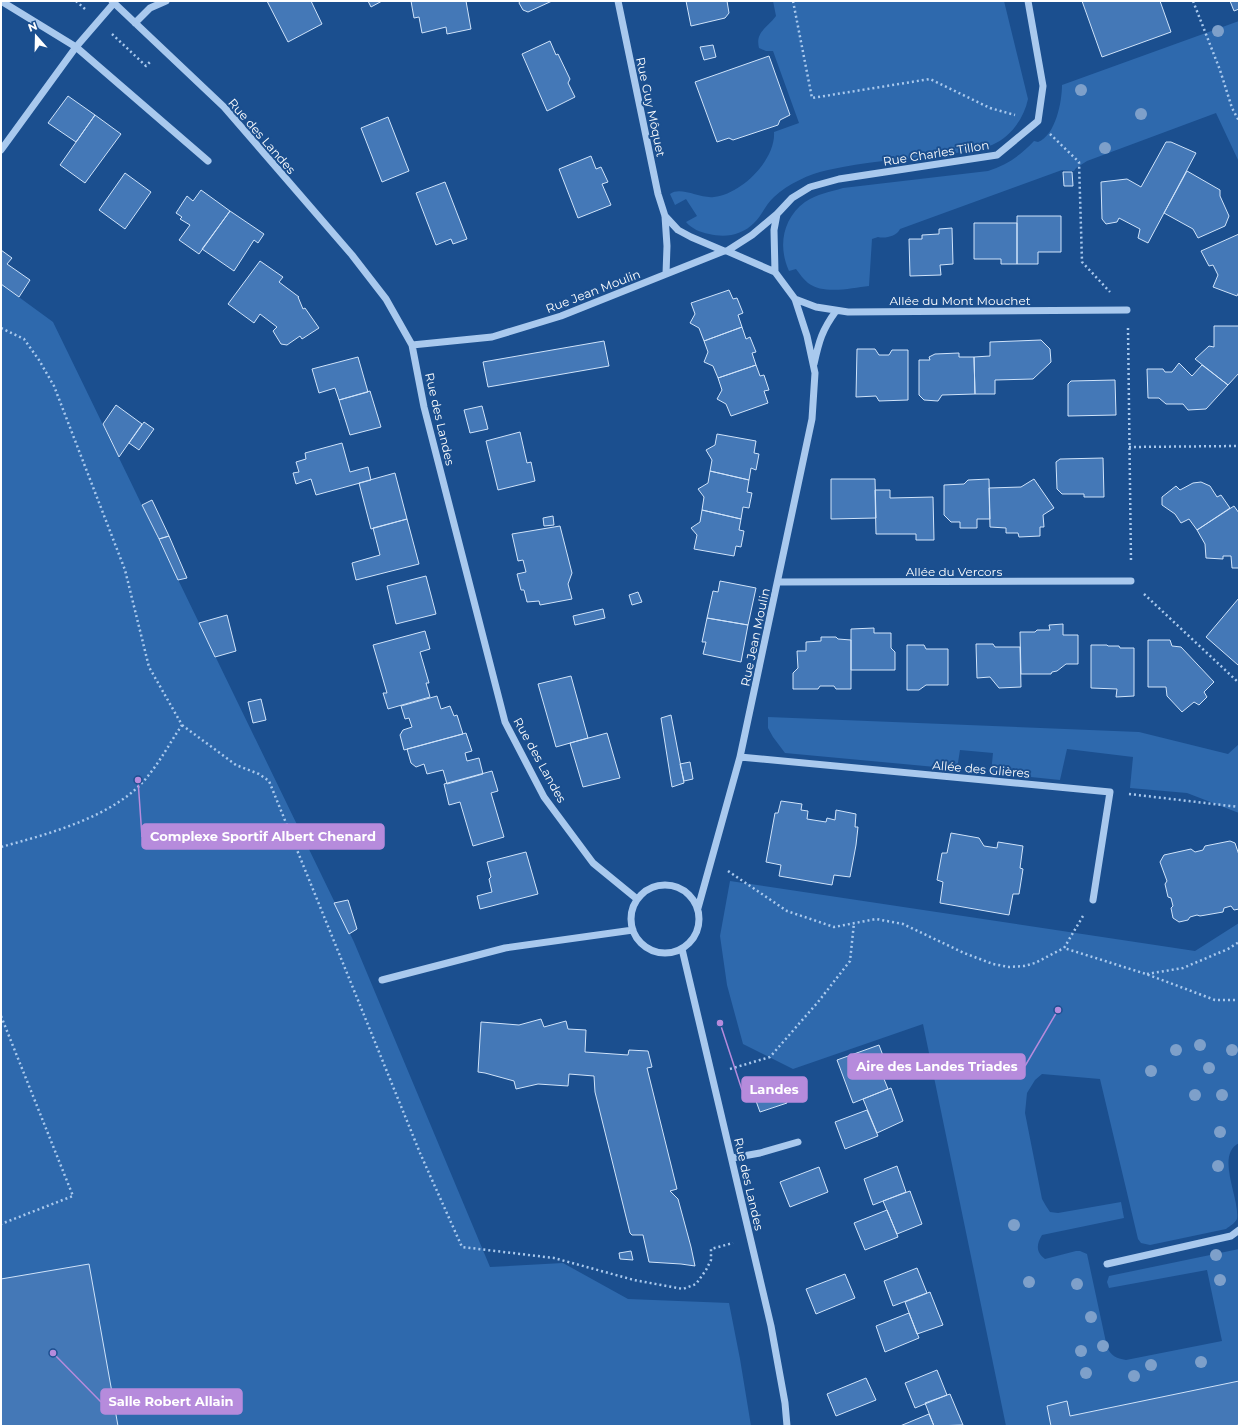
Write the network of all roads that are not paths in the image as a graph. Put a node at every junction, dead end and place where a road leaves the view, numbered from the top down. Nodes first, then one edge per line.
1 (1, 1) edge
2 (166, 1) edge
3 (618, 1) edge
4 (1028, 1) edge
5 (113, 2) edge
6 (135, 24) junction
7 (76, 47) junction
8 (1, 150) edge
9 (208, 161) dead end
10 (777, 214) junction
11 (665, 216) junction
12 (725, 251) junction
13 (775, 272) junction
14 (666, 274) junction
15 (795, 299) junction
16 (836, 310) junction
17 (1127, 310) road end
18 (412, 345) junction
19 (814, 367) junction
20 (1131, 581) road end
21 (778, 582) junction
22 (740, 757) junction
23 (637, 899) junction
24 (1093, 900) road end
25 (698, 908) junction
26 (633, 930) junction
27 (682, 949) junction
28 (382, 980) dead end
29 (798, 1142) dead end
30 (732, 1158) junction
31 (1239, 1230) edge
32 (1107, 1264) dead end
33 (787, 1426) edge

1 - 7 street
2 - 6 street
3 - 11 street, Rue Guy Môquet
4 - 10 street, Rue Charles Tillon
5 - 6 street, Rue des Landes
5 - 7 street, Rue des Landes
6 - 18 street, Rue des Landes
7 - 8 street, Rue des Landes
7 - 9 street
10 - 12 street, Rue Charles Tillon
10 - 13 street
11 - 12 street, Rue Guy Môquet
11 - 14 street, Rue Guy Môquet
12 - 13 street, Rue Jean Moulin
12 - 14 street, Rue Jean Moulin
13 - 15 street, Rue Jean Moulin
14 - 18 street, Rue Jean Moulin
15 - 16 street, Allée du Mont Mouchet
15 - 19 street, Rue Jean Moulin
16 - 17 street, Allée du Mont Mouchet
16 - 19 street, Rue Jean Moulin
18 - 23 street, Rue des Landes
19 - 21 street, Rue Jean Moulin
20 - 21 street, Allée du Vercors
21 - 22 street, Rue Jean Moulin
22 - 24 street, Allée des Glières
22 - 25 street, Rue Jean Moulin
23 - 25 street
23 - 26 street
25 - 27 street
26 - 27 street
26 - 28 street
27 - 30 street, Rue des Landes
29 - 30 street
30 - 33 street, Rue des Landes
31 - 32 street

